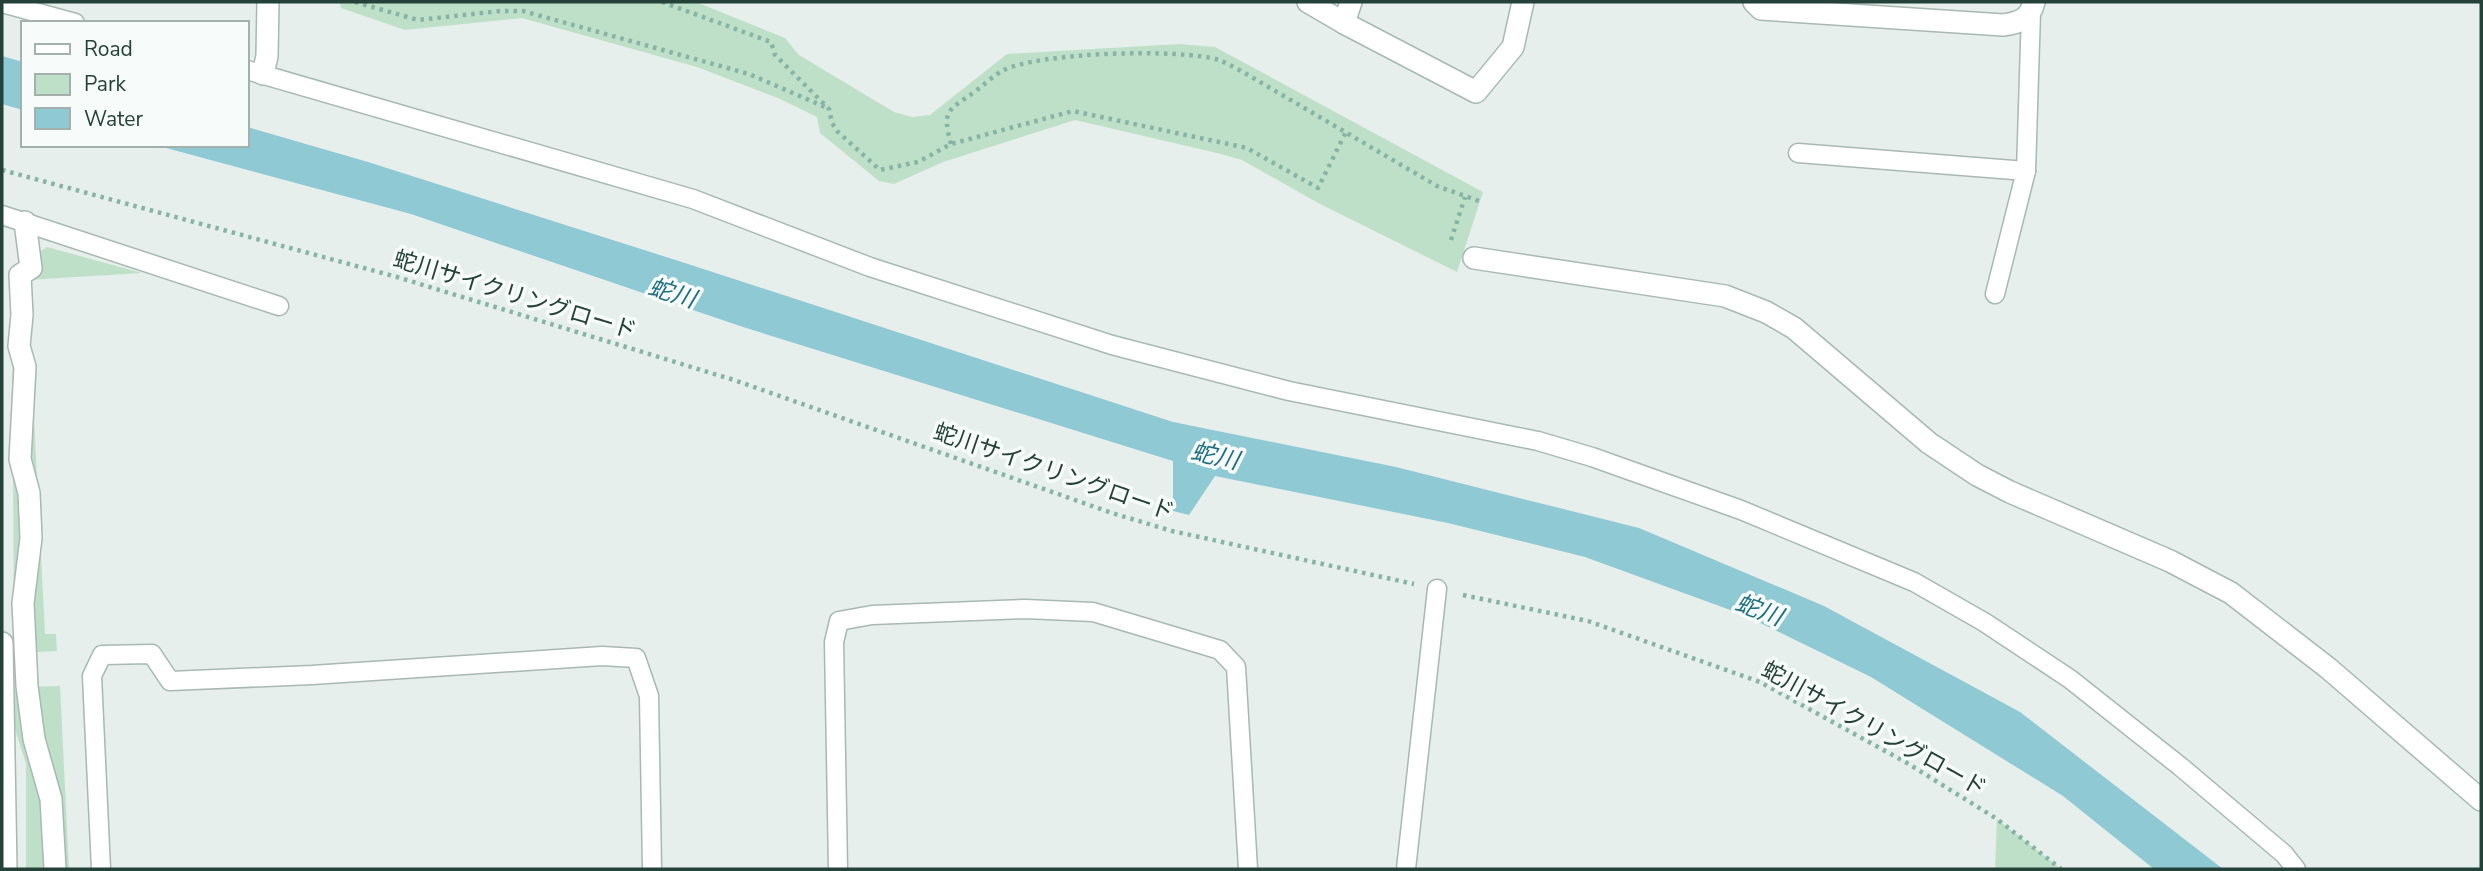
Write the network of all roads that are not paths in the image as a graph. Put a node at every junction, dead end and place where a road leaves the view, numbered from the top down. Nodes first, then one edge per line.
1 (268, 2) edge
2 (1308, 2) edge
3 (1351, 2) edge
4 (1523, 2) edge
5 (1754, 2) edge
6 (2, 3) edge
7 (2033, 7) edge
8 (68, 21) edge
9 (1344, 23) junction
10 (255, 72) edge
11 (1798, 153) dead end
12 (2026, 171) junction
13 (2, 215) edge
14 (25, 222) junction
15 (1474, 258) dead end
16 (1995, 294) dead end
17 (279, 306) dead end
18 (1437, 589) road end
19 (2, 643) edge
20 (2481, 800) edge
21 (6, 869) edge
22 (55, 869) edge
23 (102, 869) edge
24 (652, 869) edge
25 (838, 869) edge
26 (1248, 869) edge
27 (1406, 869) edge
28 (2296, 869) edge

1 - 10 street
2 - 9 street
3 - 9 street
4 - 9 street
5 - 7 street
6 - 8 lane
7 - 12 lane
10 - 28 lane
11 - 12 lane
12 - 16 lane
13 - 14 lane
14 - 17 lane
14 - 22 street
15 - 20 street
18 - 27 lane
19 - 21 street
23 - 24 lane
25 - 26 lane

